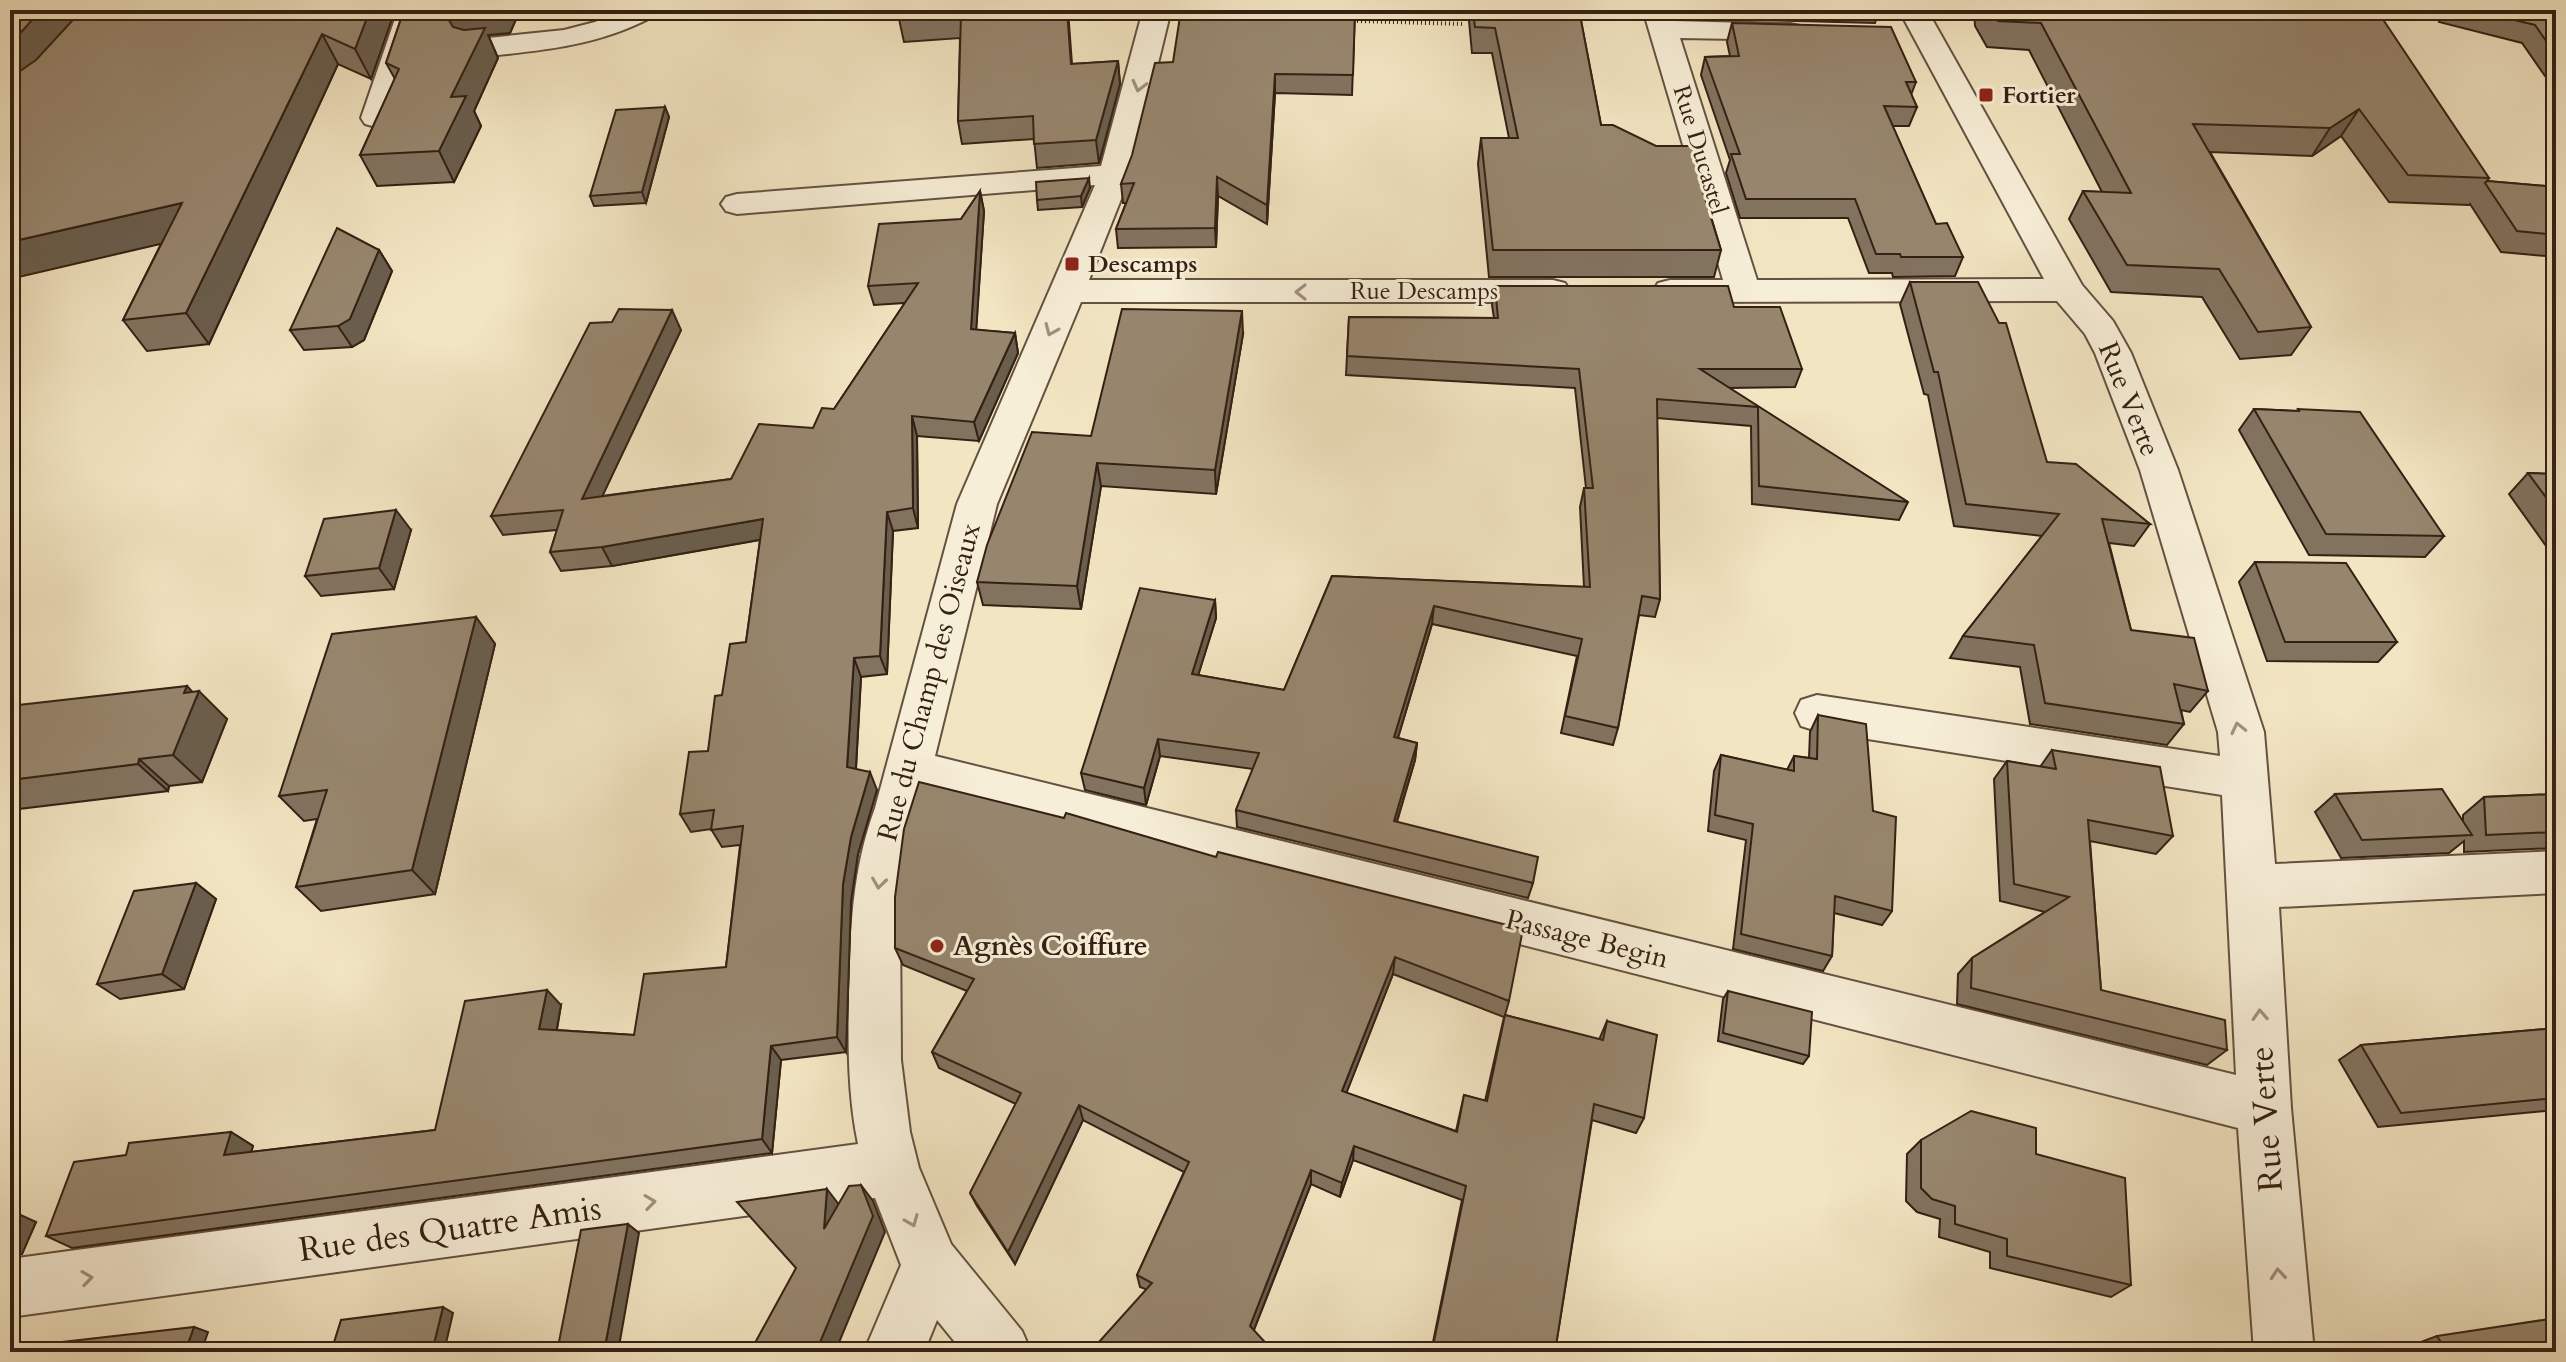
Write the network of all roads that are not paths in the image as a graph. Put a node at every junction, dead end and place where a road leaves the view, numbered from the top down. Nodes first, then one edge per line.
1 (412, 10) edge
2 (644, 10) edge
3 (1157, 10) edge
4 (1660, 20) edge
5 (1920, 23) edge
6 (1813, 33) edge
7 (1889, 35) edge
8 (478, 48) edge
9 (376, 118) edge
10 (1115, 174) junction
11 (737, 204) dead end
12 (2067, 290) junction
13 (1068, 291) junction
14 (1584, 291) edge
15 (1631, 291) edge
16 (1743, 291) junction
17 (1817, 713) edge
18 (909, 769) junction
19 (2244, 779) junction
20 (2556, 872) edge
21 (2253, 887) junction
22 (2264, 1108) junction
23 (891, 1168) junction
24 (930, 1265) junction
25 (10, 1288) edge
26 (894, 1352) edge
27 (1001, 1352) edge
28 (2284, 1352) edge

1 - 9 street
2 - 8 street
3 -> 10 street, Rue du Champ des Oiseaux
4 - 6 street
4 - 16 street, Rue Ducastel
5 - 7 street
5 - 12 street, Rue Verte
10 - 11 street
10 - 13 street, Rue du Champ des Oiseaux
12 - 16 street
19 -> 12 street, Rue Verte
14 -> 13 street, Rue Descamps
13 -> 18 street, Rue du Champ des Oiseaux
15 - 16 street
17 - 19 street
18 - 22 street, Passage Begin
18 -> 23 street, Rue du Champ des Oiseaux
19 - 21 street, Rue Verte
20 - 21 street
22 -> 21 street, Rue Verte
28 -> 22 street, Rue Verte
23 -> 24 street, Rue du Champ des Oiseaux
25 -> 23 street, Rue des Quatre Amis
24 - 26 street
24 - 27 street, Rue du Champ des Oiseaux

